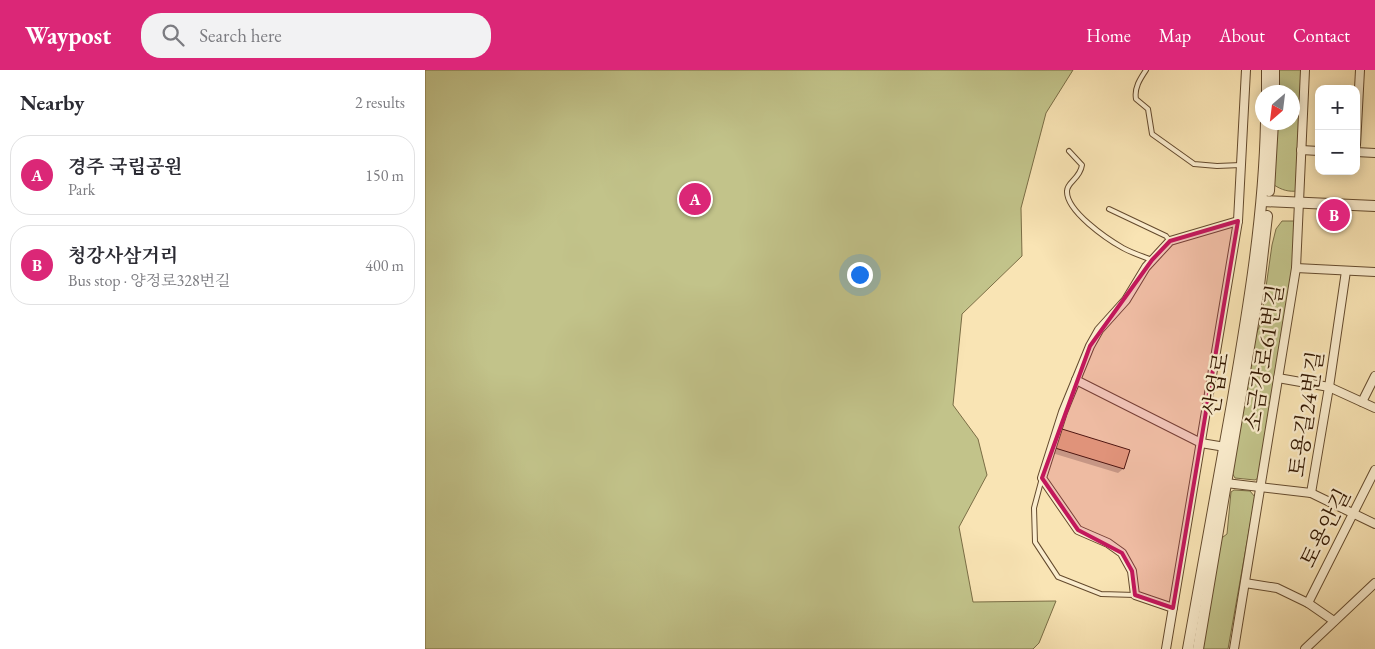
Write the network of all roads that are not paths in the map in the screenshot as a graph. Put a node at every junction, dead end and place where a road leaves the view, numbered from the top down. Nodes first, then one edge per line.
1 (1146, 70) edge
2 (1246, 70) edge
3 (1267, 70) edge
4 (1274, 70) edge
5 (1305, 70) edge
6 (1360, 70) edge
7 (1267, 85) edge
8 (1274, 85) edge
9 (1266, 130) edge
10 (1273, 130) edge
11 (1357, 130) edge
12 (1301, 150) junction
13 (1069, 151) dead end
14 (1315, 151) edge
15 (1360, 152) edge
16 (1375, 153) edge
17 (1241, 165) junction
18 (1265, 201) junction
19 (1299, 204) junction
20 (1375, 206) edge
21 (1109, 208) dead end
22 (1238, 221) junction
23 (1170, 241) junction
24 (1152, 260) junction
25 (1296, 268) junction
26 (1346, 271) junction
27 (1375, 272) edge
28 (1375, 376) edge
29 (1278, 378) junction
30 (1076, 380) junction
31 (1329, 387) junction
32 (1362, 402) junction
33 (1375, 408) edge
34 (1201, 443) junction
35 (1225, 447) junction
36 (1375, 470) edge
37 (1041, 478) junction
38 (1226, 483) junction
39 (1261, 487) junction
40 (1311, 493) junction
41 (1352, 513) junction
42 (1375, 524) edge
43 (1245, 582) junction
44 (1375, 583) edge
45 (1135, 594) junction
46 (1307, 603) junction
47 (1173, 608) junction
48 (1334, 621) junction
49 (1166, 649) edge
50 (1188, 649) edge
51 (1198, 649) edge
52 (1234, 649) edge
53 (1305, 649) edge

1 - 17 lane
2 - 17 street
3 - 7 street
4 - 8 street
5 - 12 street, 소금강로61번길
6 - 11 street
9 - 18 street, 산업로
10 - 18 street, 산업로
12 - 14 street
12 - 19 street, 소금강로61번길
13 - 24 lane
15 - 16 street
17 - 22 street
18 - 19 street
18 - 35 street, 산업로
18 - 38 street, 산업로
19 - 20 street
19 - 25 street, 소금강로61번길
21 - 23 lane
22 - 23 street
22 - 34 street
23 - 24 street
24 - 30 street
25 - 26 street
25 - 29 street, 소금강로61번길
26 - 27 street
26 - 31 street, 토용길24번길
28 - 32 street
29 - 31 street
29 - 39 street, 소금강로61번길
30 - 34 street
30 - 37 street
31 - 32 street
31 - 40 street, 토용길24번길
32 - 33 street
34 - 35 street
34 - 47 street
35 - 50 street, 산업로
36 - 41 street, 토용안길
37 - 45 street
37 - 45 lane
38 - 39 street
38 - 51 street, 산업로
39 - 40 street
39 - 43 street, 소금강로61번길
40 - 41 street, 토용길24번길
41 - 42 street, 토용길24번길
41 - 46 street, 토용안길
43 - 46 street
43 - 52 street, 소금강로61번길
44 - 48 street
45 - 47 street
46 - 48 street
47 - 49 street
48 - 53 street

